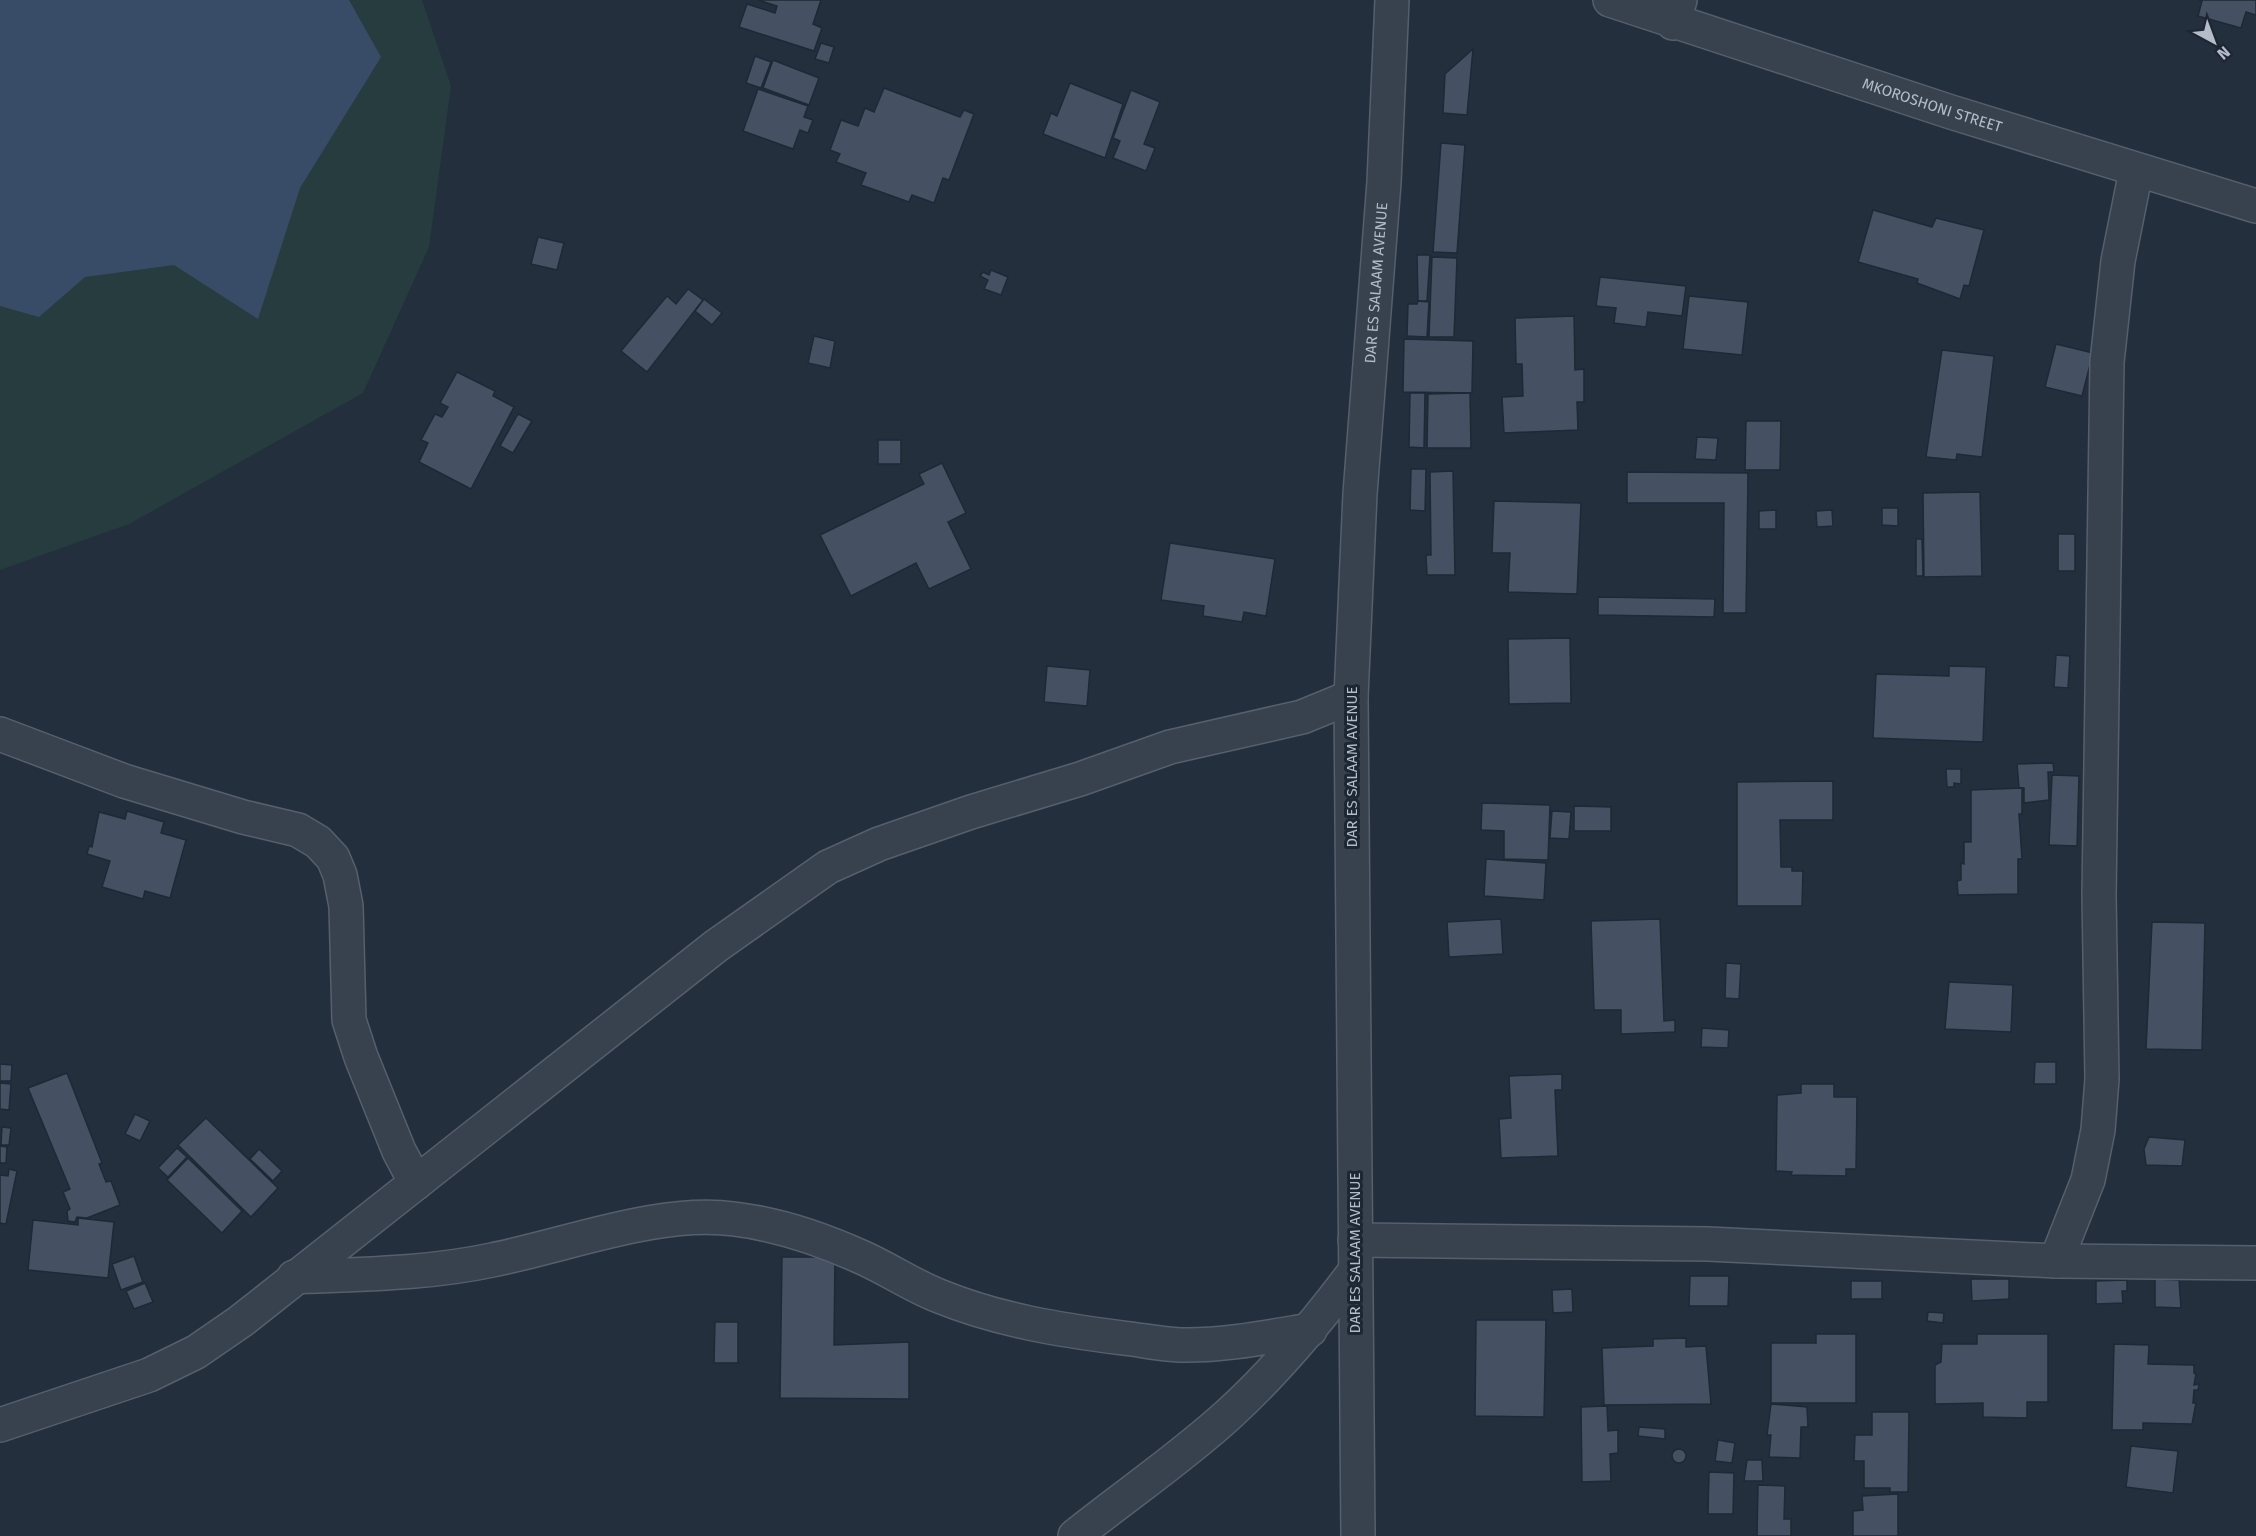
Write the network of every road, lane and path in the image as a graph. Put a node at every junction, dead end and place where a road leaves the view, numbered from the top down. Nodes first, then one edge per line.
1 (1392, 0) edge
2 (1610, 0) edge
3 (1677, 11) edge
4 (2136, 171) junction
5 (2256, 206) edge
6 (1351, 697) junction
7 (0, 734) edge
8 (416, 1183) junction
9 (1355, 1255) junction
10 (2056, 1261) junction
11 (2256, 1263) edge
12 (294, 1277) junction
13 (1310, 1330) junction
14 (0, 1425) edge
15 (1075, 1536) edge
16 (1358, 1536) edge

1 - 6 street, DAR ES SALAAM AVENUE
2 - 3 street, MKOROSHONI STREET
3 - 4 street, MKOROSHONI STREET
4 - 5 street, MKOROSHONI STREET
4 - 10 street
6 - 8 street
6 - 9 street, DAR ES SALAAM AVENUE
7 - 8 street
8 - 12 street
9 - 10 street
9 - 13 street
9 - 16 street, DAR ES SALAAM AVENUE
10 - 11 street
12 - 13 street
12 - 14 street
13 - 15 street

